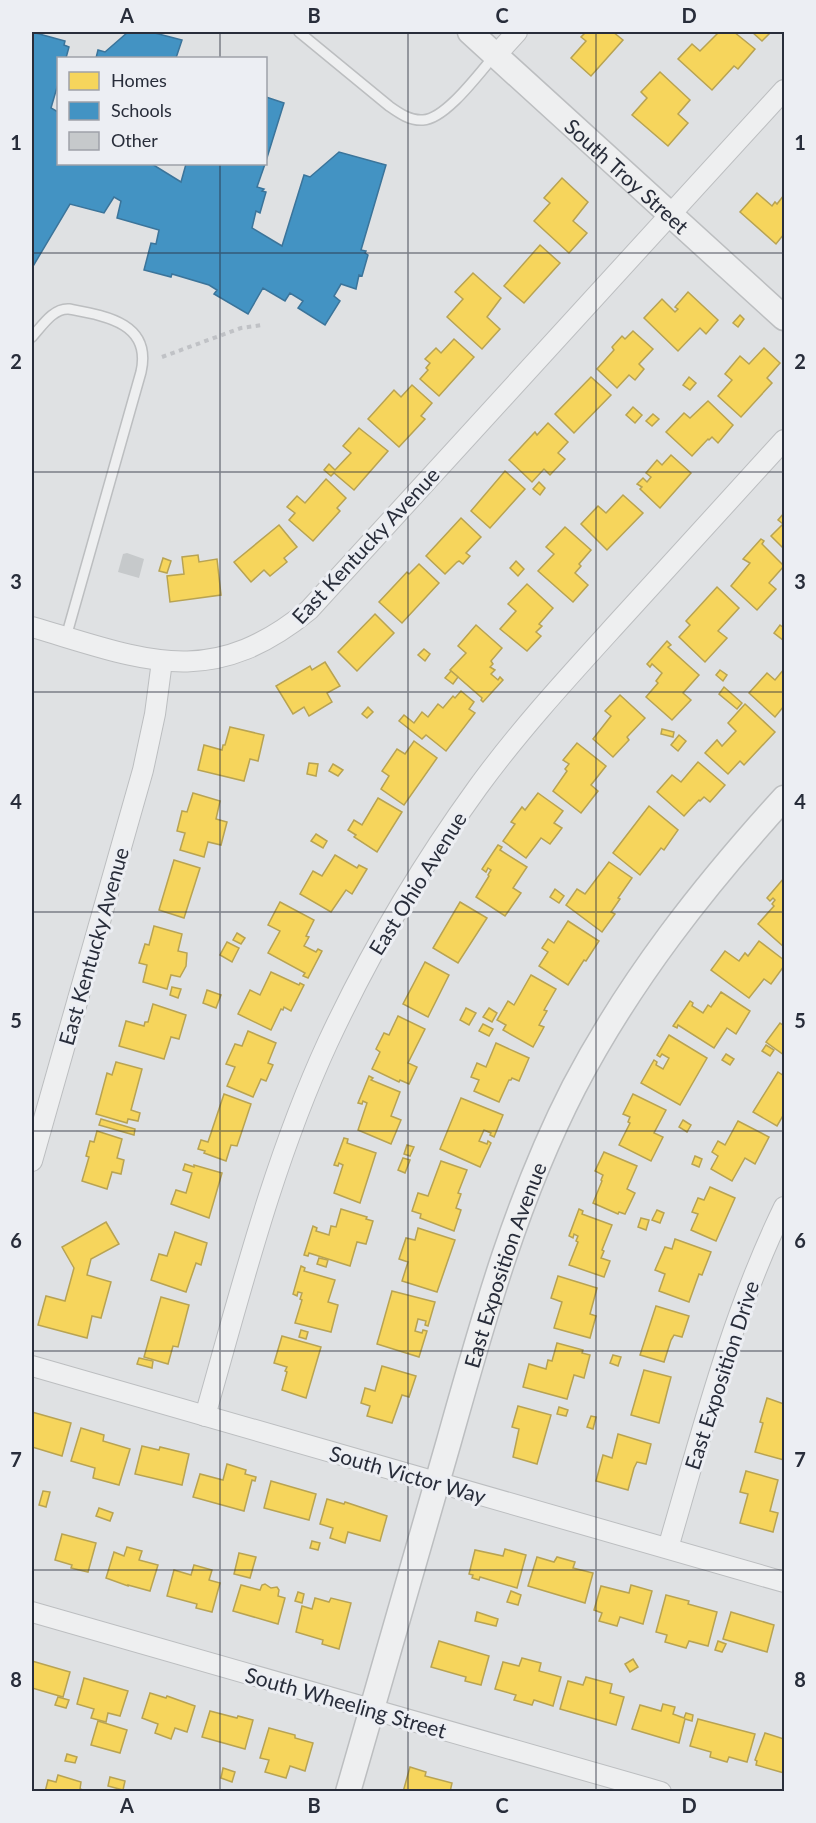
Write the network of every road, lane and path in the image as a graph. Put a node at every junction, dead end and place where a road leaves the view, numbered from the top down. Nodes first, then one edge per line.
1 (299, 32) edge
2 (470, 32) edge
3 (517, 32) edge
4 (496, 55) junction
5 (784, 90) edge
6 (670, 214) junction
7 (784, 318) edge
8 (262, 325) dead end
9 (32, 337) edge
10 (162, 357) dead end
11 (784, 440) edge
12 (32, 627) edge
13 (66, 637) junction
14 (162, 661) junction
15 (784, 798) edge
16 (32, 1161) edge
17 (784, 1207) edge
18 (32, 1366) edge
19 (205, 1416) junction
20 (437, 1482) junction
21 (669, 1548) junction
22 (784, 1581) edge
23 (32, 1612) edge
24 (372, 1709) junction
25 (348, 1791) edge
26 (661, 1791) edge

1 - 4 lane
2 - 4 street, South Troy Street
3 - 4 street
4 - 6 street, South Troy Street
5 - 6 street, East Kentucky Avenue
6 - 7 street, South Troy Street
6 - 14 street, East Kentucky Avenue
8 - 10 path
9 - 13 lane
11 - 19 street, East Ohio Avenue
12 - 13 street
13 - 14 street
14 - 16 street, East Kentucky Avenue
15 - 20 street, East Exposition Avenue
17 - 21 street, East Exposition Drive
18 - 19 street, South Victor Way
19 - 20 street, South Victor Way
20 - 21 street, South Victor Way
20 - 24 street, East Exposition Avenue
21 - 22 street, South Victor Way
23 - 24 street, South Wheeling Street
24 - 25 street, East Exposition Avenue
24 - 26 street, South Wheeling Street

